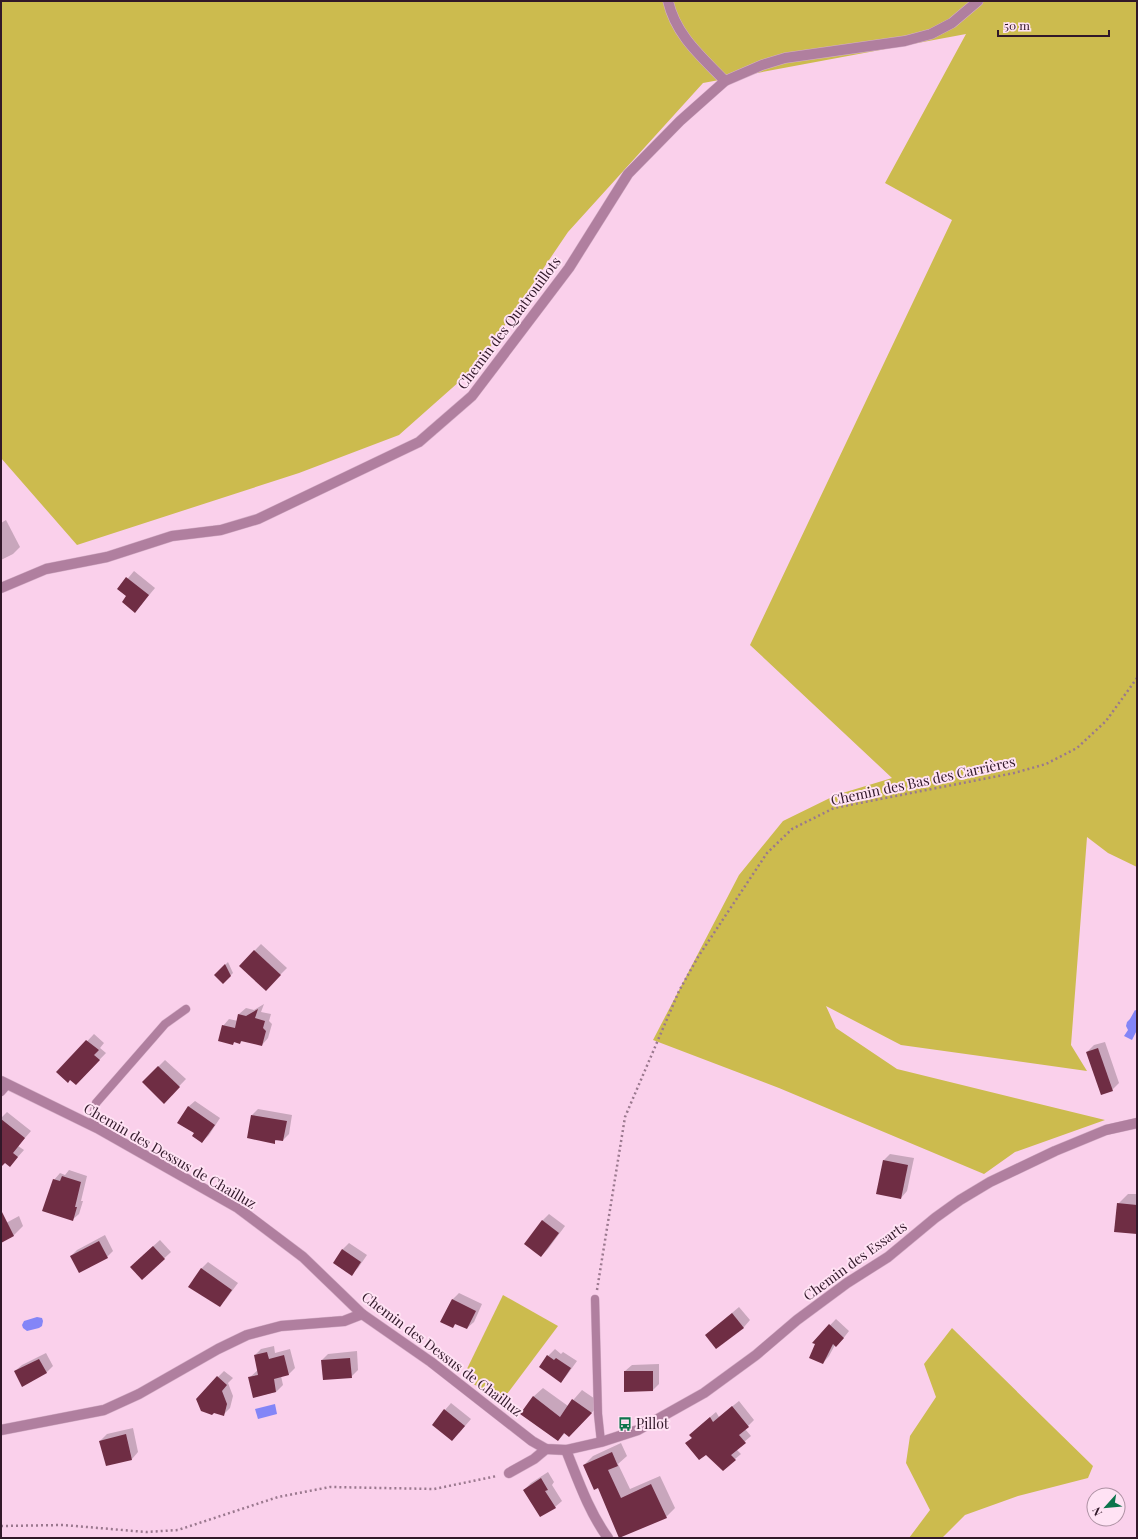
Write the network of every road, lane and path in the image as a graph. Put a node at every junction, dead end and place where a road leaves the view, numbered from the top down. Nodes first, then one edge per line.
1 (668, 1) edge
2 (978, 1) edge
3 (725, 81) junction
4 (1, 588) edge
5 (1137, 678) edge
6 (186, 1009) dead end
7 (3, 1086) edge
8 (1137, 1123) edge
9 (97, 1128) junction
10 (595, 1299) joint
11 (362, 1314) junction
12 (1, 1430) edge
13 (601, 1442) junction
14 (546, 1449) junction
15 (566, 1450) junction
16 (510, 1473) joint
17 (1, 1526) edge
18 (608, 1538) edge

1 - 3 street
2 - 3 street, Chemin des Quatrouillots
3 - 4 street, Chemin des Quatrouillots
5 - 10 path, Chemin des Bas des Carrières
6 - 9 lane
7 - 9 street, Chemin des Dessus de Chailluz
8 - 13 street, Chemin des Essarts
9 - 11 street, Chemin des Dessus de Chailluz
10 - 13 lane
11 - 12 street
11 - 14 street, Chemin des Dessus de Chailluz
13 - 15 street, Chemin des Essarts
14 - 15 street, Chemin des Dessus de Chailluz
14 - 16 street
15 - 18 street
16 - 17 path

